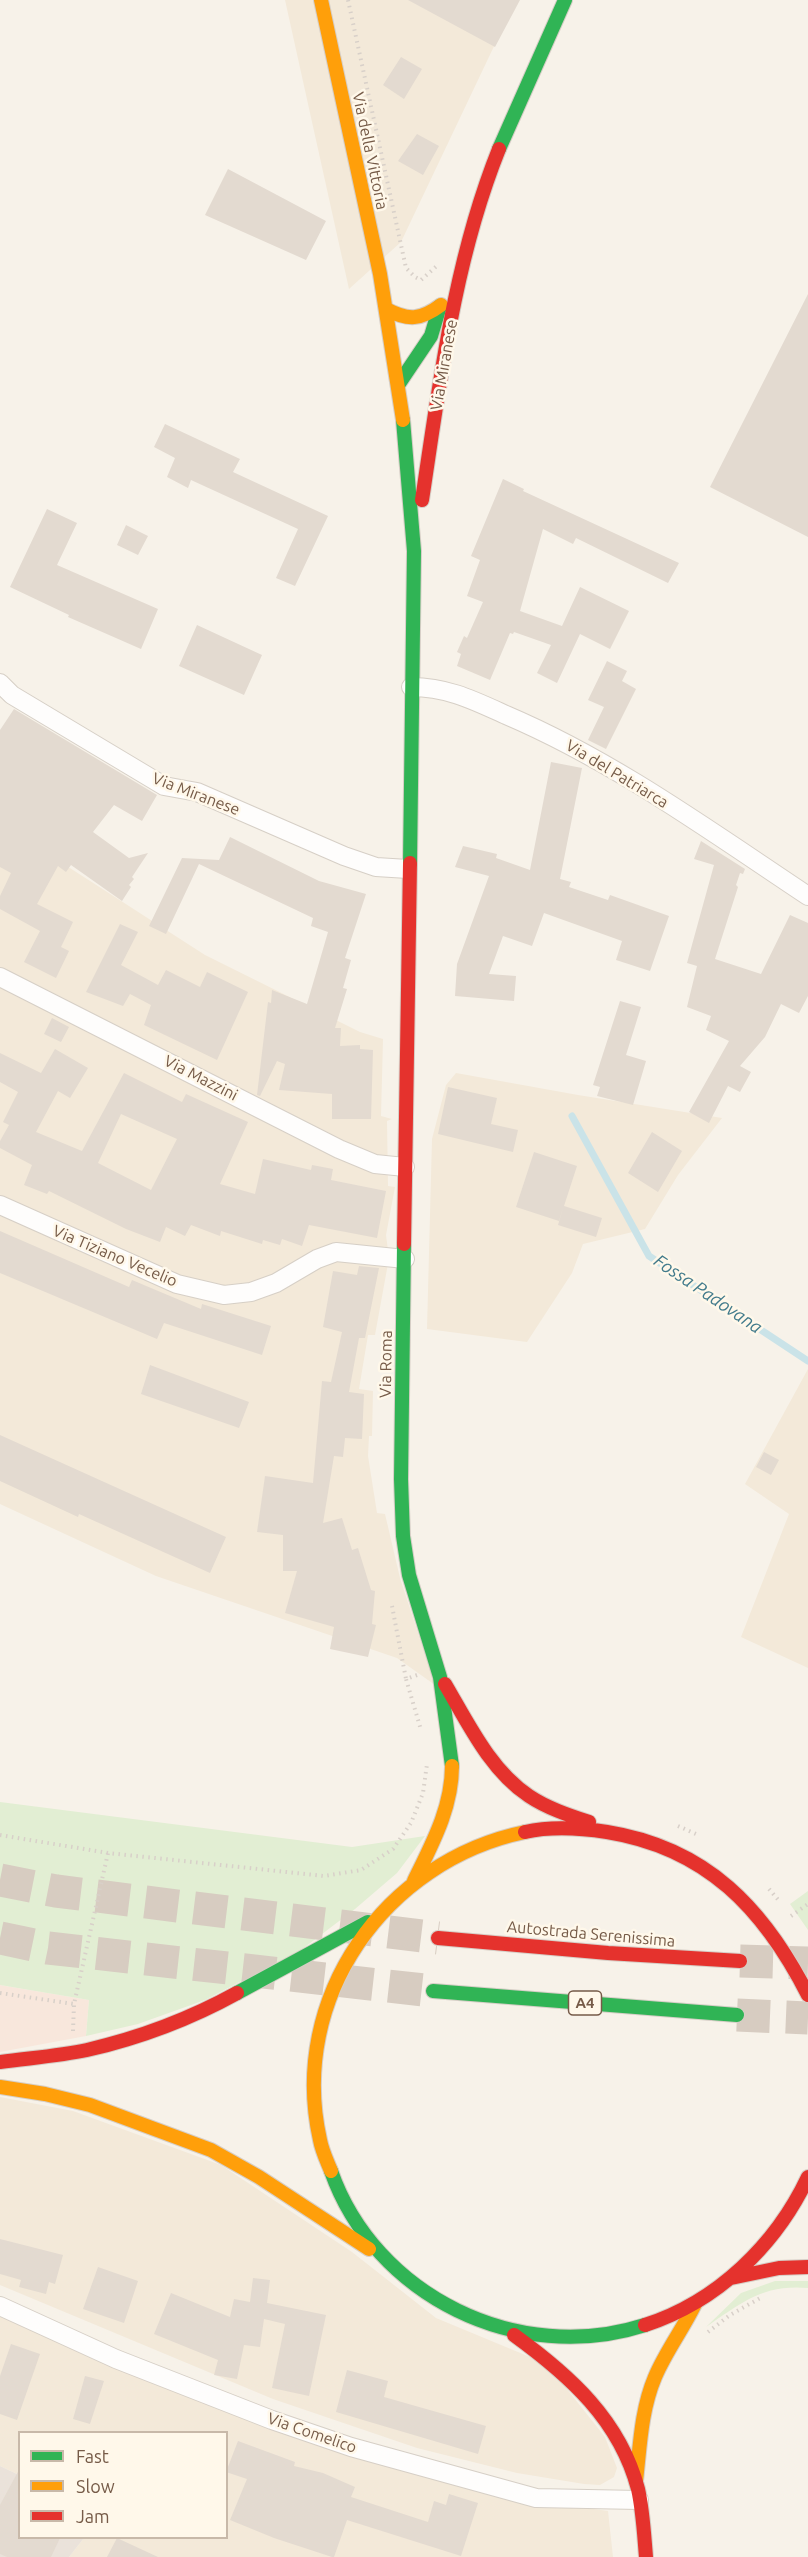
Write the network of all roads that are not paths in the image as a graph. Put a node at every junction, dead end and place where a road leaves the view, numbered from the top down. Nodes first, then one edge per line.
1 (321, 0) edge
2 (565, 0) edge
3 (475, 217) junction
4 (441, 305) junction
5 (386, 309) junction
6 (398, 385) junction
7 (414, 551) junction
8 (0, 683) edge
9 (411, 687) junction
10 (408, 869) junction
11 (808, 896) edge
12 (0, 977) edge
13 (407, 1048) joint
14 (405, 1167) junction
15 (0, 1205) edge
16 (405, 1259) junction
17 (438, 1671) junction
18 (615, 1832) junction
19 (414, 1881) junction
20 (376, 1918) junction
21 (438, 1938) tunnel mouth
22 (740, 1961) tunnel mouth
23 (433, 1991) tunnel mouth
24 (808, 1995) edge
25 (736, 2014) tunnel mouth
26 (0, 2062) edge
27 (0, 2086) edge
28 (808, 2177) edge
29 (380, 2255) junction
30 (808, 2267) edge
31 (730, 2278) junction
32 (695, 2304) junction
33 (0, 2306) edge
34 (507, 2329) junction
35 (636, 2481) junction
36 (639, 2500) junction
37 (646, 2557) edge

1 - 5 main road, Via della Vittoria
2 - 3 main road, Via Miranese
3 - 4 main road, Via Miranese
3 - 7 main road, Via Miranese
4 - 5 main road, Via Miranese
4 - 6 main road, Via Miranese
5 - 6 main road, Via Miranese
6 - 7 main road, Via Miranese
7 - 9 main road, Via Miranese
8 - 10 street, Via Miranese
9 - 10 main road, Via Miranese
9 - 11 street, Via del Patriarca
10 - 13 main road, Via Miranese
12 - 14 street, Via Mazzini
13 - 14 main road, Via Roma
14 - 16 main road, Via Roma
15 - 16 street, Via Tiziano Vecelio
16 - 17 main road, Via Roma
17 - 18 main road
17 - 19 main road
18 - 19 main road
18 - 24 main road
19 - 20 main road
20 - 26 main road
20 - 29 main road
21 - 22 main road, Autostrada Serenissima
23 - 25 main road, A4
27 - 29 main road
28 - 31 main road
29 - 34 main road
30 - 31 main road
31 - 32 main road
32 - 34 main road
32 - 35 main road
33 - 36 street, Via Comelico
34 - 35 main road
35 - 36 main road
36 - 37 main road

